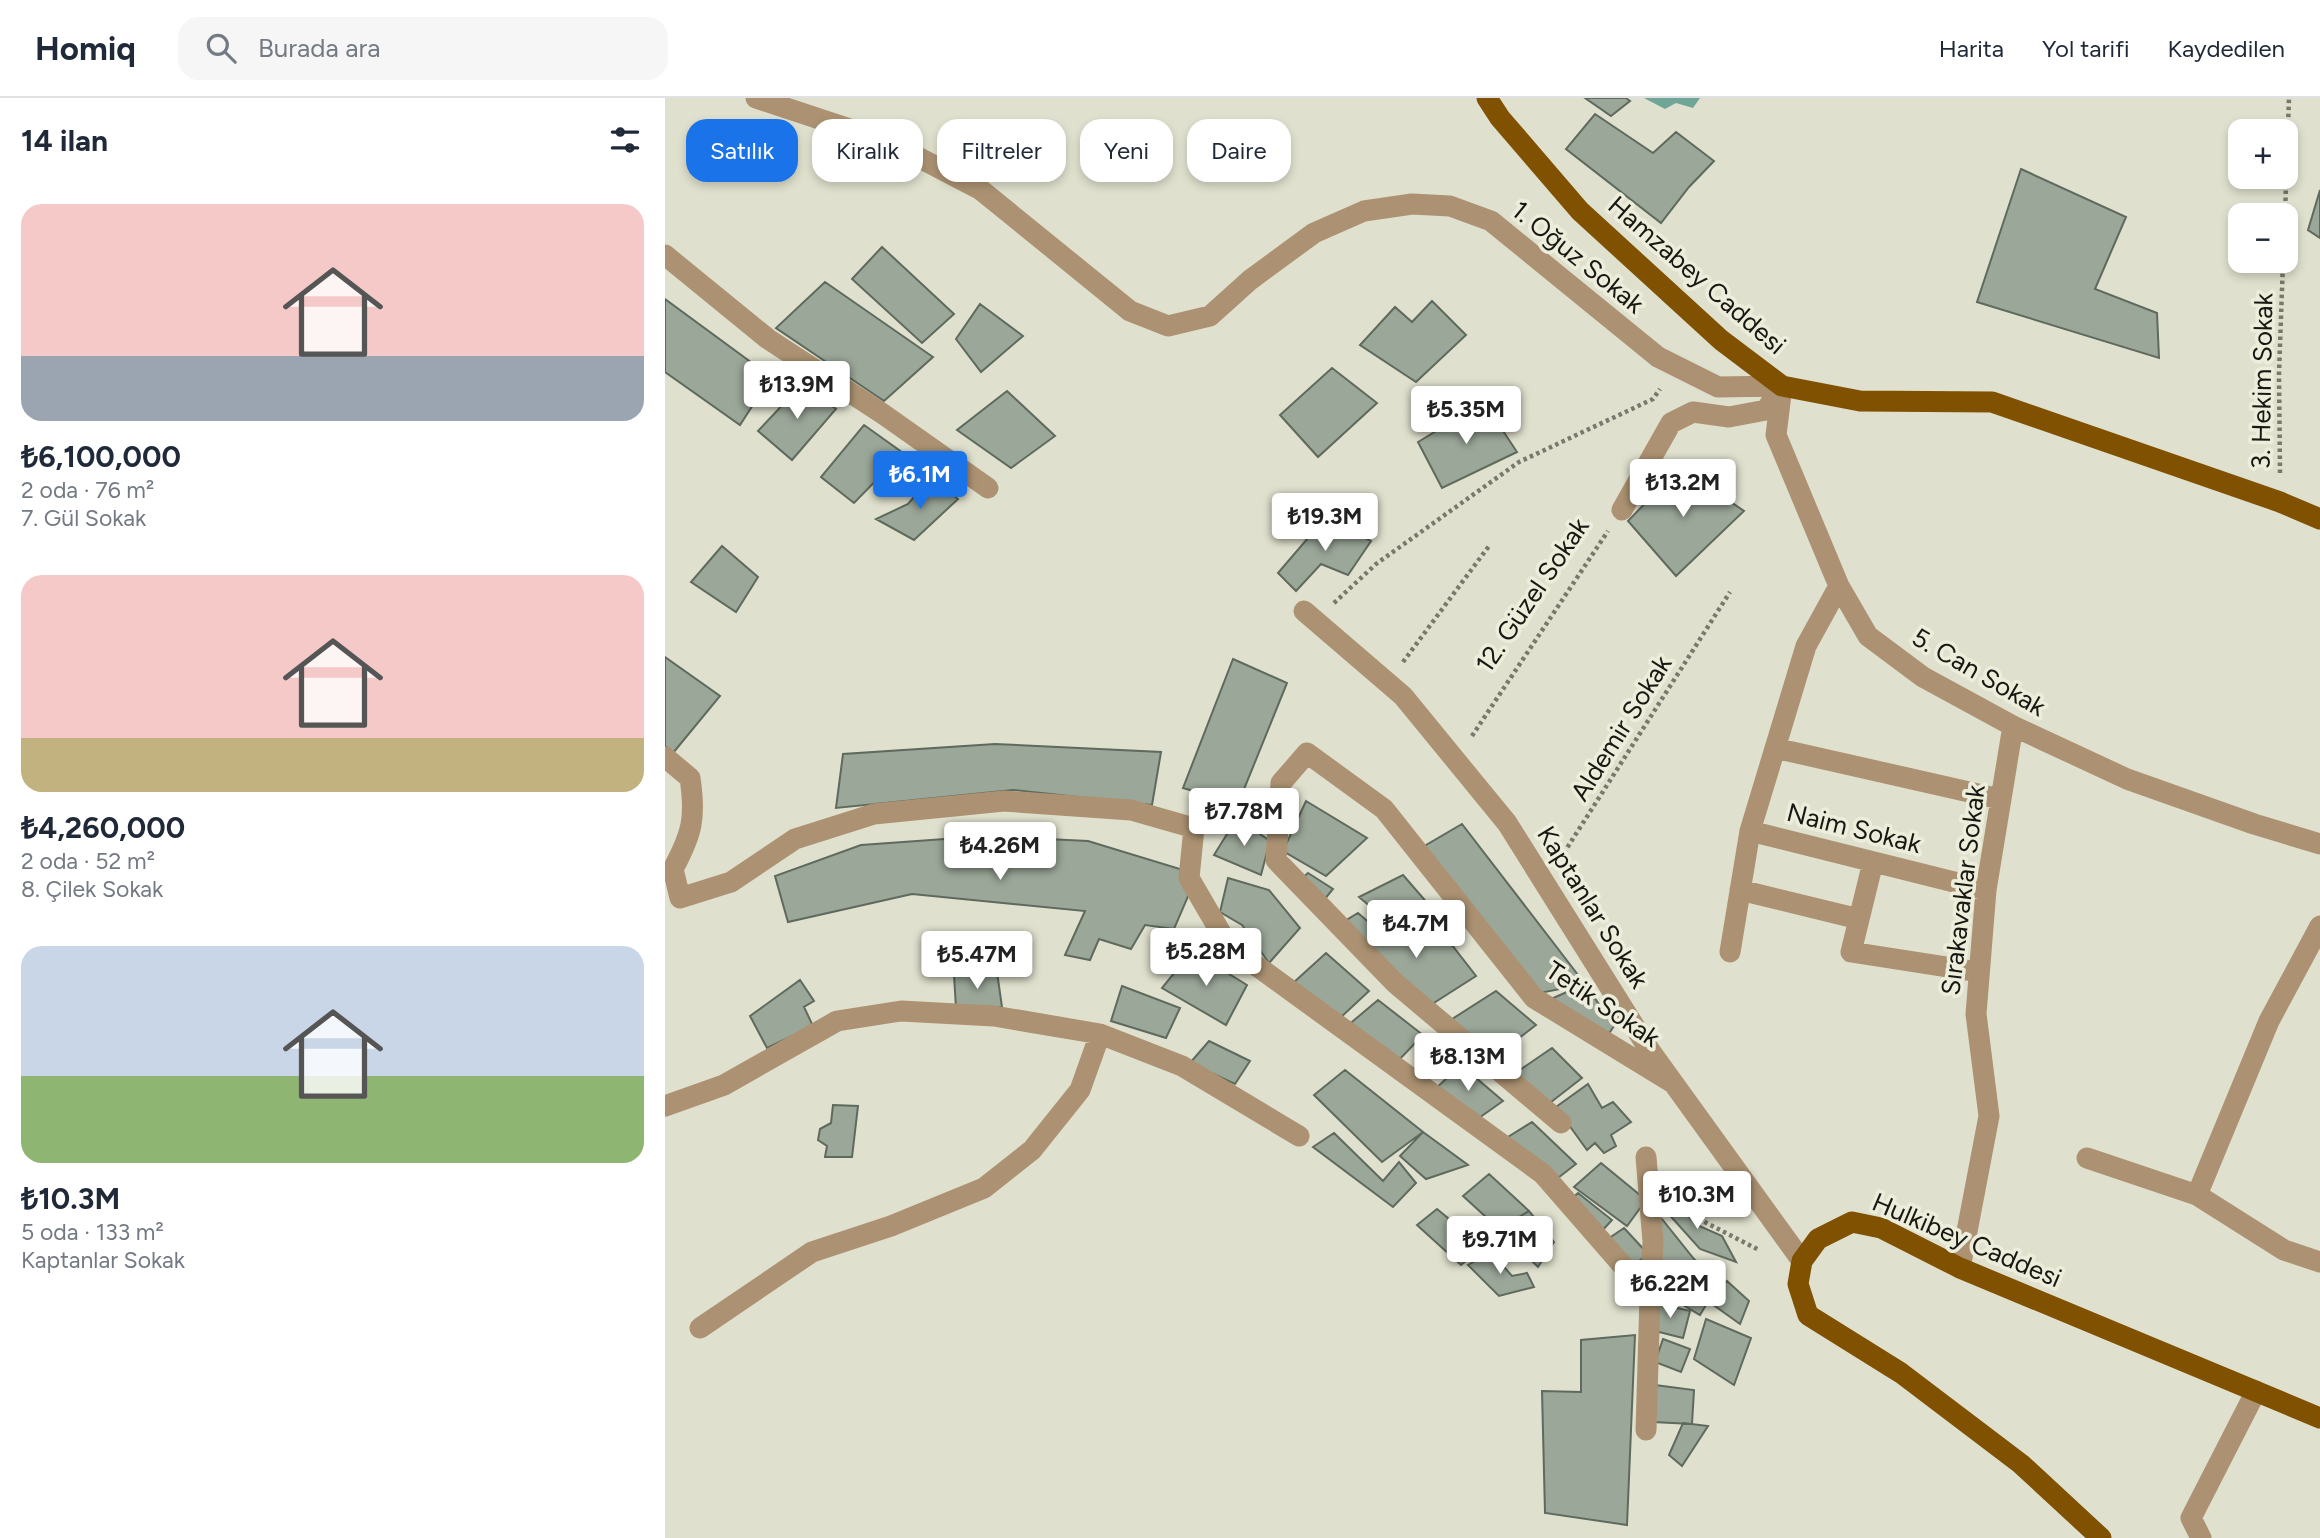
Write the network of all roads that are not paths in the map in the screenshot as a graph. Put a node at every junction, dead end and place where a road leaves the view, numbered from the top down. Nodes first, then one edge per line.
1 (756, 98) edge
2 (1487, 98) edge
3 (665, 254) edge
4 (1782, 386) junction
5 (988, 488) dead end
6 (1622, 510) road end
7 (2320, 519) edge
8 (1839, 586) junction
9 (1310, 616) road end
10 (2013, 726) junction
11 (1775, 748) junction
12 (665, 757) edge
13 (2000, 799) junction
14 (1750, 831) junction
15 (2320, 844) edge
16 (1873, 862) junction
17 (1741, 890) junction
18 (1986, 890) junction
19 (1859, 919) junction
20 (2320, 926) edge
21 (1730, 953) dead end
22 (1979, 972) junction
23 (1100, 1034) junction
24 (1674, 1083) junction
25 (665, 1106) edge
26 (1561, 1123) dead end
27 (1299, 1136) dead end
28 (1646, 1157) dead end
29 (2087, 1158) dead end
30 (2197, 1195) junction
31 (2320, 1262) edge
32 (1801, 1266) junction
33 (1960, 1268) junction
34 (1650, 1297) junction
35 (701, 1328) dead end
36 (2256, 1391) junction
37 (2320, 1418) edge
38 (1646, 1430) dead end
39 (2101, 1538) edge
40 (2201, 1538) edge

1 - 4 street, 1. Oğuz Sokak
2 - 4 main road, Hamzabey Caddesi
3 - 5 street
4 - 6 street, 12. Güzel Sokak
4 - 7 main road, Hamzabey Caddesi
4 - 8 street, 5. Can Sokak
8 - 10 street, 5. Can Sokak
8 - 11 street
9 - 24 street, Kaptanlar Sokak
10 - 13 street, Sırakavaklar Sokak
10 - 15 street, 5. Can Sokak
11 - 13 street
11 - 14 street
12 - 34 street
13 - 18 street, Sırakavaklar Sokak
14 - 16 street, Naim Sokak
14 - 17 street
16 - 18 street, Naim Sokak
16 - 19 street
17 - 19 street
17 - 21 street
18 - 22 street, Sırakavaklar Sokak
19 - 22 street
20 - 30 street
22 - 33 street, Sırakavaklar Sokak
23 - 25 street
23 - 27 street
23 - 35 street
24 - 26 street, Tetik Sokak
24 - 32 street, Kaptanlar Sokak
28 - 34 street
29 - 30 street
30 - 31 street
32 - 33 main road, Hulkibey Caddesi
32 - 39 main road
33 - 36 main road, Hulkibey Caddesi
34 - 38 street
36 - 37 main road, Hulkibey Caddesi
36 - 40 street

